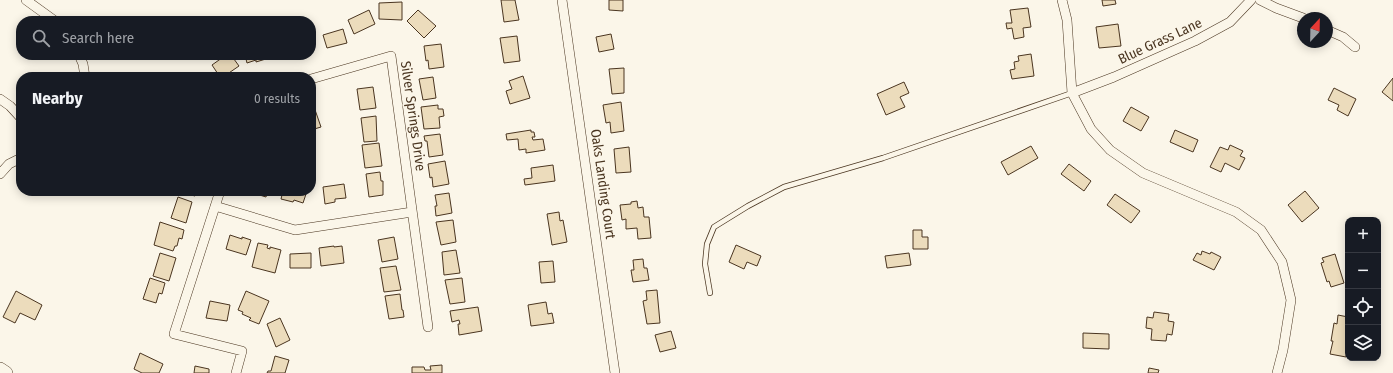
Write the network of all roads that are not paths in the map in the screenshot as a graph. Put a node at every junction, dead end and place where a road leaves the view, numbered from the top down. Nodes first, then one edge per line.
1 (26, 0) edge
2 (562, 0) edge
3 (1062, 0) edge
4 (1251, 0) edge
5 (1260, 0) edge
6 (1297, 15) edge
7 (48, 16) edge
8 (1333, 33) edge
9 (1355, 47) dead end
10 (81, 60) edge
11 (84, 72) edge
12 (316, 78) edge
13 (1072, 93) junction
14 (0, 99) edge
15 (16, 113) edge
16 (16, 160) edge
17 (0, 174) edge
18 (218, 196) edge
19 (215, 206) junction
20 (412, 212) junction
21 (710, 293) dead end
22 (428, 327) dead end
23 (0, 369) edge
24 (6, 373) edge
25 (236, 373) edge
26 (616, 373) edge
27 (1277, 373) edge

1 - 7 street
2 - 26 street, Oaks Landing Court
3 - 13 street
4 - 13 street, Blue Grass Lane
5 - 6 street
8 - 9 street
10 - 11 street
12 - 20 street, Silver Springs Drive
13 - 21 lane
13 - 27 street
14 - 15 street
16 - 17 street
18 - 19 street
19 - 20 street
19 - 25 street
20 - 22 street, Silver Springs Drive
23 - 24 street

